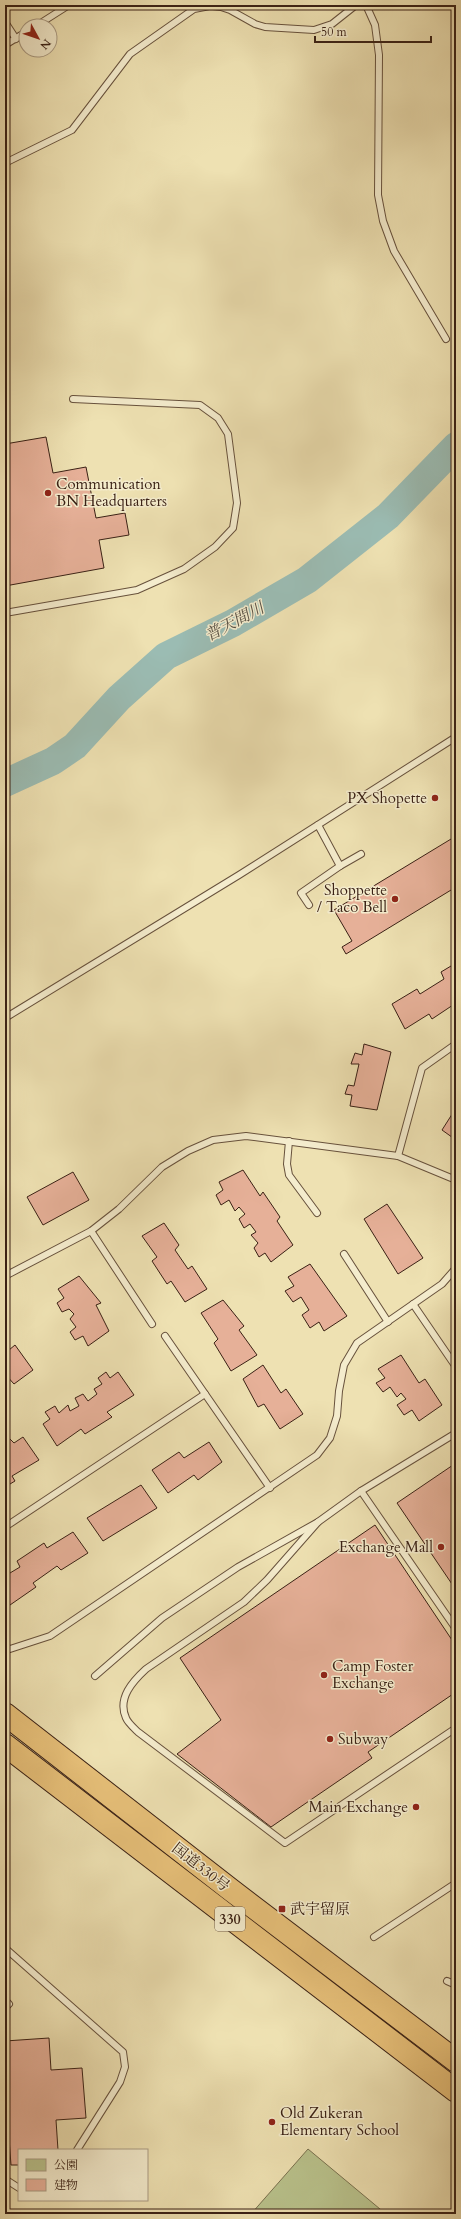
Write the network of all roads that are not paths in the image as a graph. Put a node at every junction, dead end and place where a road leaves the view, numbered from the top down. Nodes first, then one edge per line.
1 (70, 5) edge
2 (356, 5) edge
3 (366, 5) edge
4 (49, 18) edge
5 (5, 22) edge
6 (16, 39) joint
7 (5, 45) edge
8 (5, 164) edge
9 (446, 339) dead end
10 (73, 400) dead end
11 (5, 613) edge
12 (456, 737) edge
13 (318, 825) junction
14 (361, 854) dead end
15 (340, 866) junction
16 (309, 905) dead end
17 (5, 1018) edge
18 (456, 1044) edge
19 (289, 1141) junction
20 (398, 1156) junction
21 (456, 1180) edge
22 (317, 1213) dead end
23 (92, 1231) junction
24 (344, 1254) dead end
25 (456, 1268) edge
26 (5, 1276) edge
27 (413, 1304) junction
28 (388, 1322) junction
29 (152, 1324) dead end
30 (165, 1336) dead end
31 (456, 1367) edge
32 (205, 1394) junction
33 (456, 1433) edge
34 (270, 1488) junction
35 (361, 1491) junction
36 (318, 1522) junction
37 (5, 1527) edge
38 (456, 1629) edge
39 (5, 1648) edge
40 (95, 1676) dead end
41 (5, 1714) edge
42 (456, 1728) edge
43 (5, 1745) edge
44 (456, 1883) edge
45 (374, 1938) dead end
46 (5, 1948) edge
47 (447, 1980) dead end
48 (456, 1985) edge
49 (5, 2000) edge
50 (5, 2008) edge
51 (456, 2061) edge
52 (456, 2092) edge
53 (78, 2149) edge
54 (5, 2179) edge
55 (18, 2187) edge

1 - 4 lane
2 - 8 lane
3 - 9 lane
5 - 6 lane
6 - 7 lane
10 - 11 lane
12 - 13 lane
13 - 15 lane
13 - 17 lane
14 - 15 lane
15 - 16 lane
18 - 20 lane
19 - 20 lane
19 - 22 lane
19 - 23 lane
20 - 21 lane
23 - 26 lane
23 - 29 lane
24 - 28 lane
25 - 27 lane
27 - 28 lane
27 - 31 lane
28 - 34 lane
30 - 32 lane
32 - 34 lane
32 - 37 lane
33 - 35 lane
34 - 39 lane
35 - 36 lane
35 - 38 lane
36 - 40 lane
36 - 42 lane
41 - 51 highway, 国道330号 / 330
43 - 52 highway, 国道330号 / 330
44 - 45 lane
46 - 53 lane
47 - 48 lane
49 - 50 lane
54 - 55 lane

